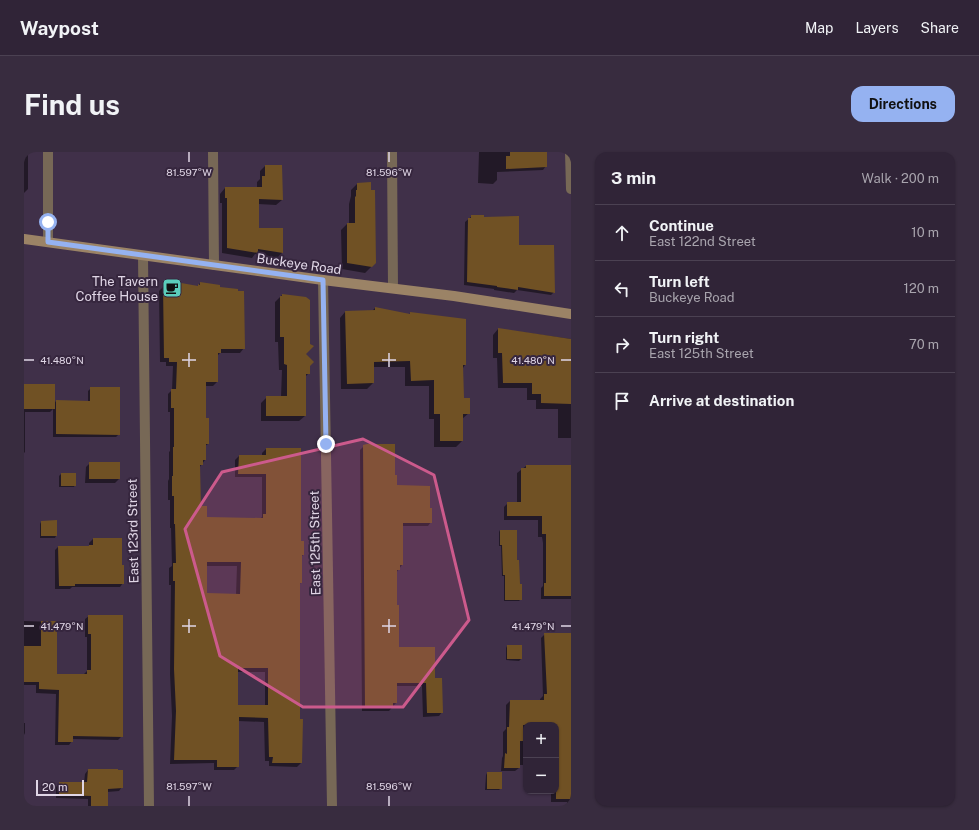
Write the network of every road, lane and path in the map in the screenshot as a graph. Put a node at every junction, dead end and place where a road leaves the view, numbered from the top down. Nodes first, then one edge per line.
1 (48, 152) edge
2 (213, 152) edge
3 (392, 152) edge
4 (570, 152) edge
5 (571, 189) edge
6 (24, 239) edge
7 (48, 242) junction
8 (143, 256) junction
9 (214, 265) junction
10 (323, 280) junction
11 (393, 288) junction
12 (571, 314) edge
13 (148, 806) edge
14 (332, 806) edge

1 - 7 street
2 - 9 street
3 - 11 street
4 - 5 street
6 - 7 street, Buckeye Road
7 - 8 street, Buckeye Road
8 - 9 street, Buckeye Road
8 - 13 street, East 123rd Street
9 - 10 street, Buckeye Road
10 - 11 street, Buckeye Road
10 - 14 street, East 125th Street
11 - 12 street, Buckeye Road

